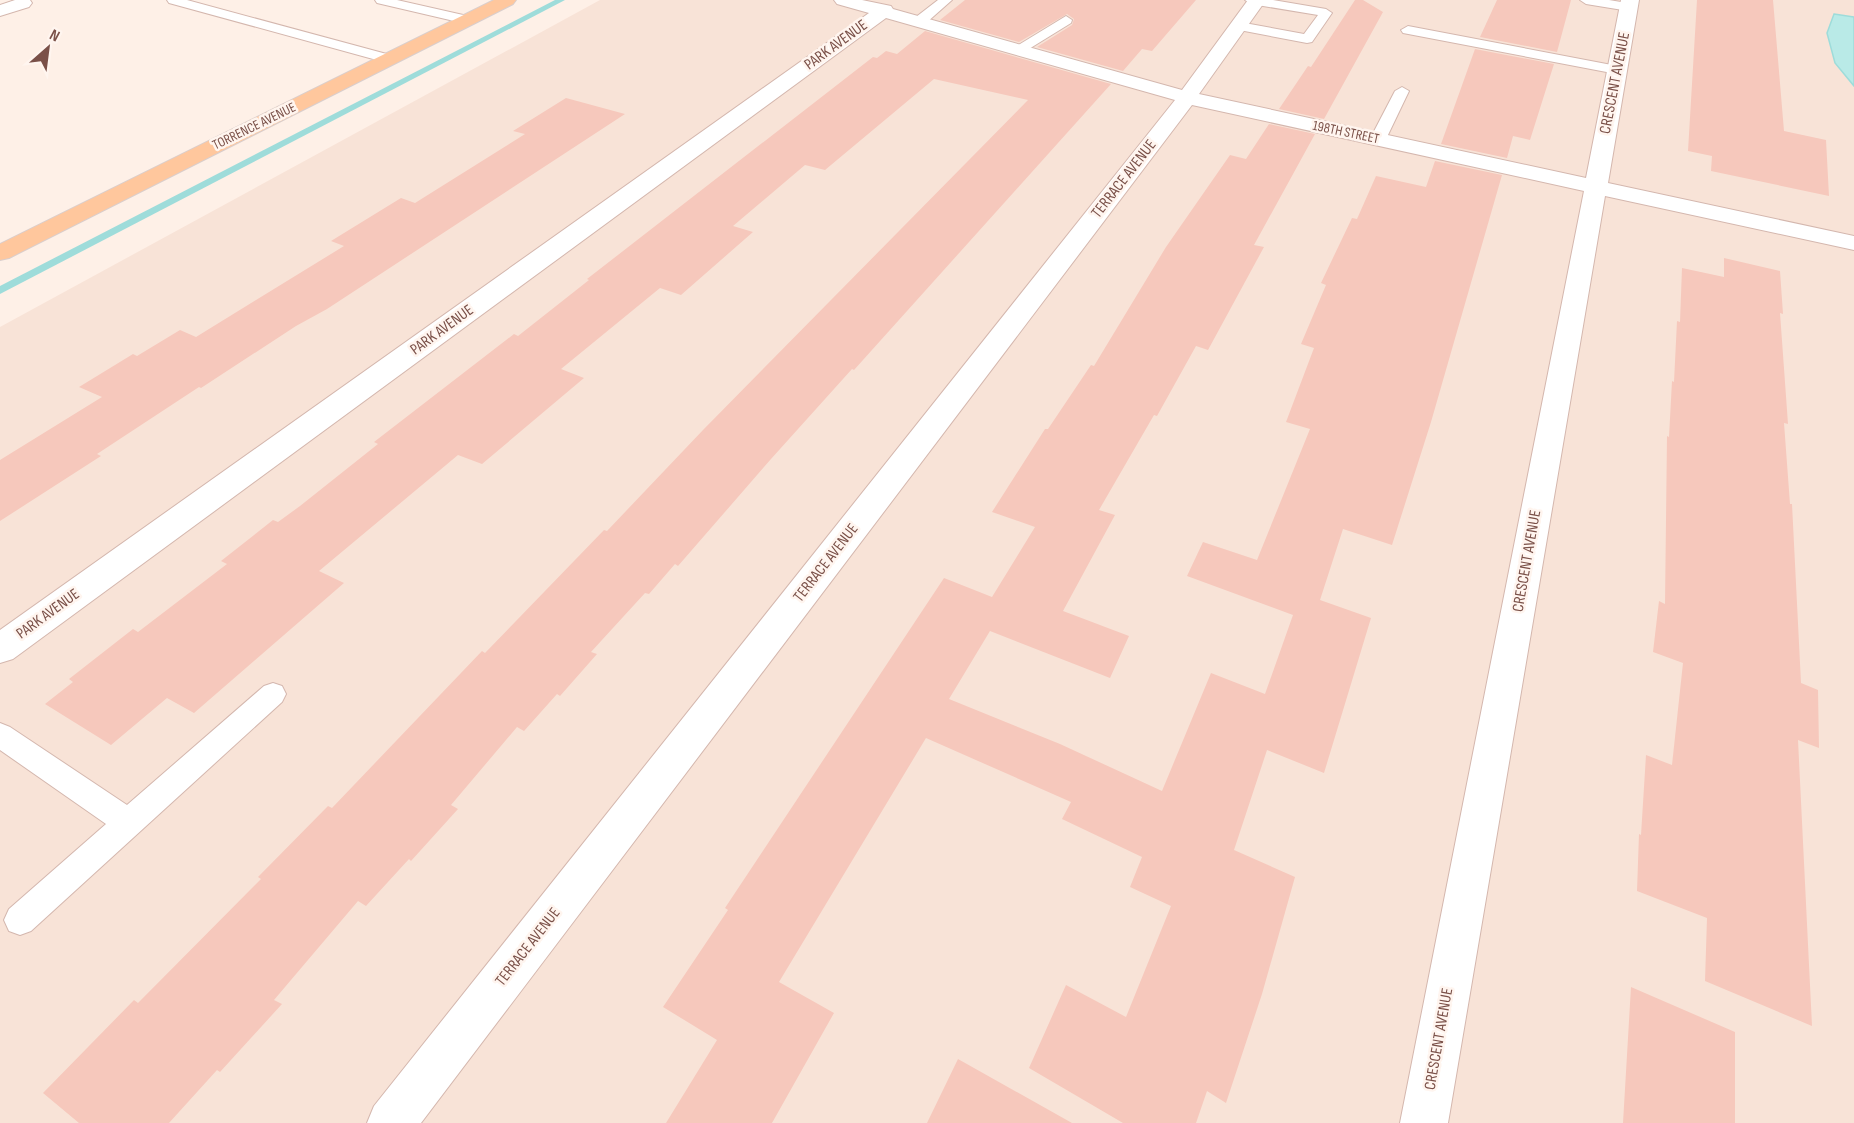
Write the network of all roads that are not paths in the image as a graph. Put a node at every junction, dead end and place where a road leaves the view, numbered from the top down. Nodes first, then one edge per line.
1 (173, 0) edge
2 (381, 0) edge
3 (446, 0) edge
4 (507, 0) edge
5 (843, 0) edge
6 (946, 0) edge
7 (1586, 0) edge
8 (24, 1) edge
9 (1630, 4) edge
10 (1251, 7) edge
11 (885, 10) junction
12 (0, 11) edge
13 (424, 11) junction
14 (467, 20) junction
15 (1066, 20) dead end
16 (921, 21) junction
17 (1408, 30) dead end
18 (1019, 49) junction
19 (389, 59) junction
20 (1617, 70) junction
21 (1402, 91) dead end
22 (1188, 98) junction
23 (1378, 139) junction
24 (1596, 186) junction
25 (1854, 243) edge
26 (0, 253) edge
27 (0, 649) edge
28 (273, 694) dead end
29 (0, 735) edge
30 (129, 823) junction
31 (20, 920) dead end
32 (391, 1123) edge
33 (1424, 1123) edge

1 - 19 lane
2 - 13 lane
3 - 13 lane
4 - 14 main road, TORRENCE AVENUE
5 - 11 street, 198TH STREET
6 - 16 lane
7 - 9 lane
8 - 12 street
9 - 20 street, CRESCENT AVENUE
10 - 10 lane
10 - 22 street, TERRACE AVENUE
11 - 16 street, 198TH STREET
11 - 27 street, PARK AVENUE
13 - 14 lane
14 - 19 main road, TORRENCE AVENUE
15 - 18 lane
16 - 18 street, 198TH STREET
17 - 20 lane
18 - 22 street, 198TH STREET
19 - 26 main road, TORRENCE AVENUE
20 - 24 street, CRESCENT AVENUE
21 - 23 lane
22 - 23 street, 198TH STREET
22 - 32 street, TERRACE AVENUE
23 - 24 street, 198TH STREET
24 - 25 street, 198TH STREET
24 - 33 street, CRESCENT AVENUE
28 - 30 lane
29 - 30 lane
30 - 31 lane

